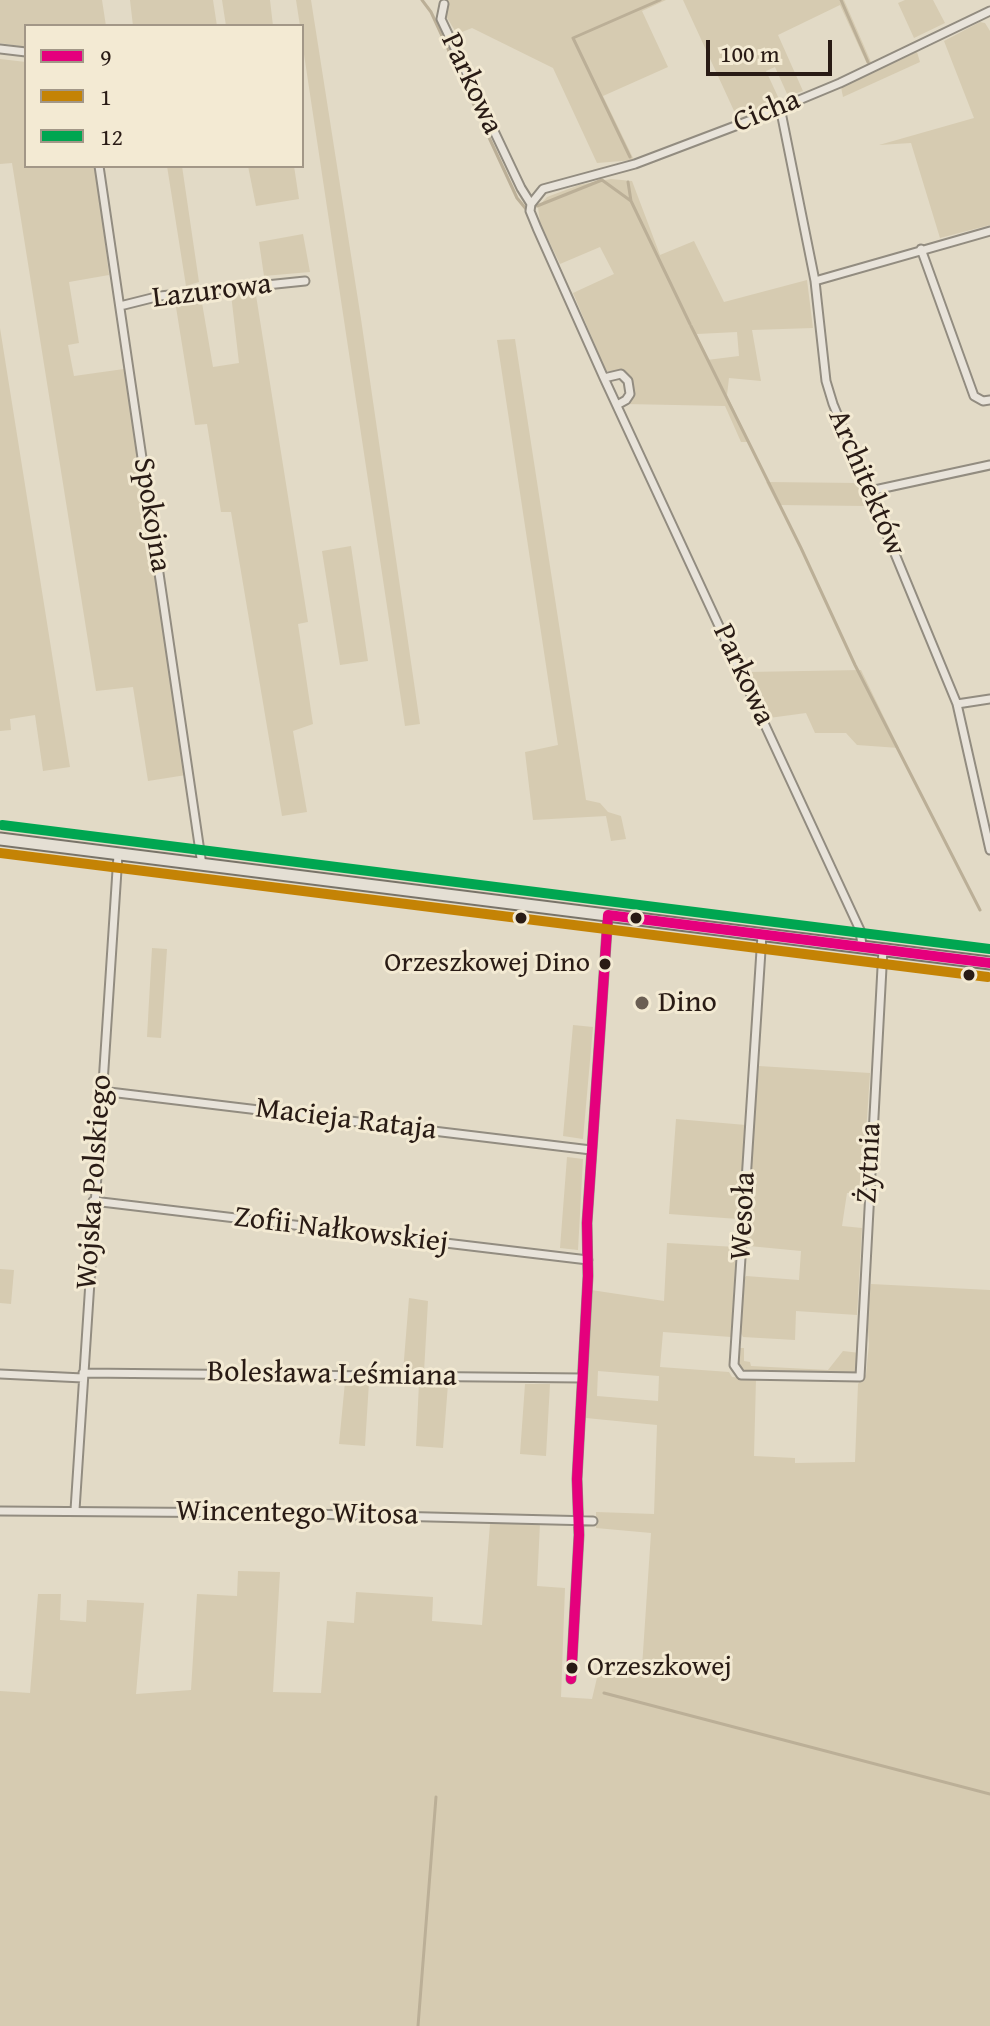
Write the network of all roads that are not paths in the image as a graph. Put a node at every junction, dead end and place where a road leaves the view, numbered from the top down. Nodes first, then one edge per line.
1 (444, 4) dead end
2 (989, 13) edge
3 (0, 49) edge
4 (24, 52) edge
5 (780, 107) junction
6 (99, 168) edge
7 (533, 200) junction
8 (990, 231) edge
9 (921, 249) junction
10 (305, 281) dead end
11 (815, 281) junction
12 (120, 306) junction
13 (604, 378) junction
14 (990, 400) edge
15 (617, 405) junction
16 (990, 465) edge
17 (870, 491) junction
18 (990, 699) edge
19 (957, 704) junction
20 (0, 839) edge
21 (990, 847) edge
22 (118, 855) junction
23 (202, 865) junction
24 (608, 915) junction
25 (762, 935) junction
26 (862, 946) junction
27 (883, 949) junction
28 (990, 963) edge
29 (101, 1091) junction
30 (591, 1150) junction
31 (93, 1201) junction
32 (588, 1260) junction
33 (0, 1374) edge
34 (83, 1375) junction
35 (860, 1377) joint
36 (582, 1378) junction
37 (75, 1510) junction
38 (0, 1511) edge
39 (578, 1519) junction
40 (593, 1521) dead end
41 (571, 1679) dead end

1 - 7 street, Parkowa
2 - 5 street, Cicha
3 - 4 street
5 - 7 street, Cicha
5 - 11 street, Architektów
6 - 12 street, Spokojna
7 - 13 street, Parkowa
8 - 9 street
9 - 11 street
9 - 14 street
10 - 12 street, Lazurowa
11 - 17 street, Architektów
12 - 23 street, Spokojna
13 - 15 street, Parkowa
13 - 15 street
15 - 26 street, Parkowa
16 - 17 street
17 - 19 street, Architektów
18 - 19 street
19 - 21 street, Architektów
20 - 22 main road
22 - 23 main road
22 - 29 street, Wojska Polskiego
23 - 24 main road
24 - 25 main road
24 - 30 street
25 - 26 main road
25 - 35 street, Wesoła
26 - 27 main road
27 - 28 main road
27 - 35 street, Żytnia
29 - 30 street, Macieja Rataja
29 - 31 street, Wojska Polskiego
30 - 32 street
31 - 32 street, Zofii Nałkowskiej
31 - 34 street, Wojska Polskiego
32 - 36 street
33 - 34 street, Bolesława Leśmiana
34 - 36 street, Bolesława Leśmiana
34 - 37 street, Wojska Polskiego
36 - 39 street
37 - 38 street, Wincentego Witosa
37 - 39 street, Wincentego Witosa
39 - 40 street, Wincentego Witosa
39 - 41 street

